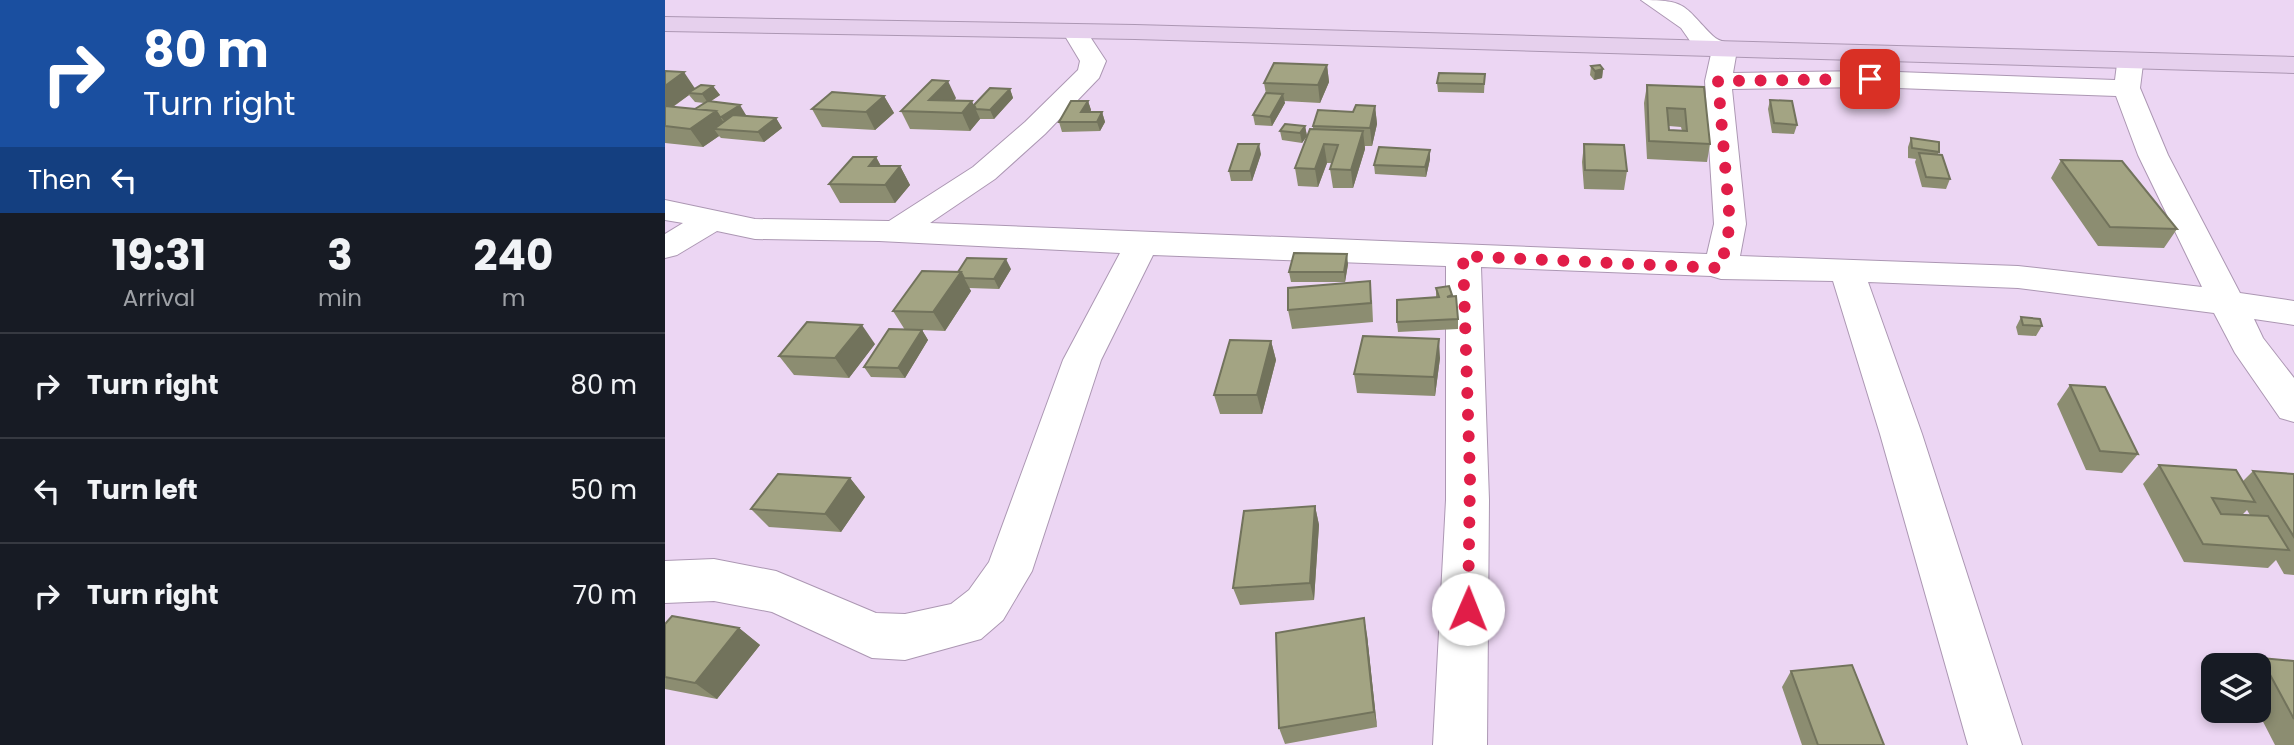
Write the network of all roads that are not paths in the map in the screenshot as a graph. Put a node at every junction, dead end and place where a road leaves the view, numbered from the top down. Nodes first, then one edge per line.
1 (1653, 0) edge
2 (665, 24) edge
3 (1074, 31) junction
4 (1724, 50) junction
5 (2294, 65) edge
6 (2129, 75) junction
7 (1718, 81) junction
8 (665, 210) edge
9 (711, 221) junction
10 (895, 232) junction
11 (1142, 244) junction
12 (665, 248) edge
13 (1463, 256) junction
14 (1721, 268) junction
15 (1847, 272) junction
16 (2230, 305) junction
17 (2294, 313) edge
18 (2248, 344) junction
19 (2294, 379) edge
20 (2294, 407) edge
21 (665, 582) edge
22 (1460, 745) edge
23 (1995, 745) edge

1 - 4 street
2 - 3 main road
3 - 4 main road
3 - 10 street
4 - 6 main road
4 - 7 street
5 - 6 main road
6 - 7 street
6 - 16 street
7 - 14 street
8 - 9 street
9 - 10 street
9 - 12 street
10 - 11 street
11 - 13 street
11 - 21 street
13 - 14 street
13 - 22 street
14 - 15 street
15 - 16 street
15 - 23 street
16 - 17 street
16 - 18 street
18 - 19 street
18 - 20 street

